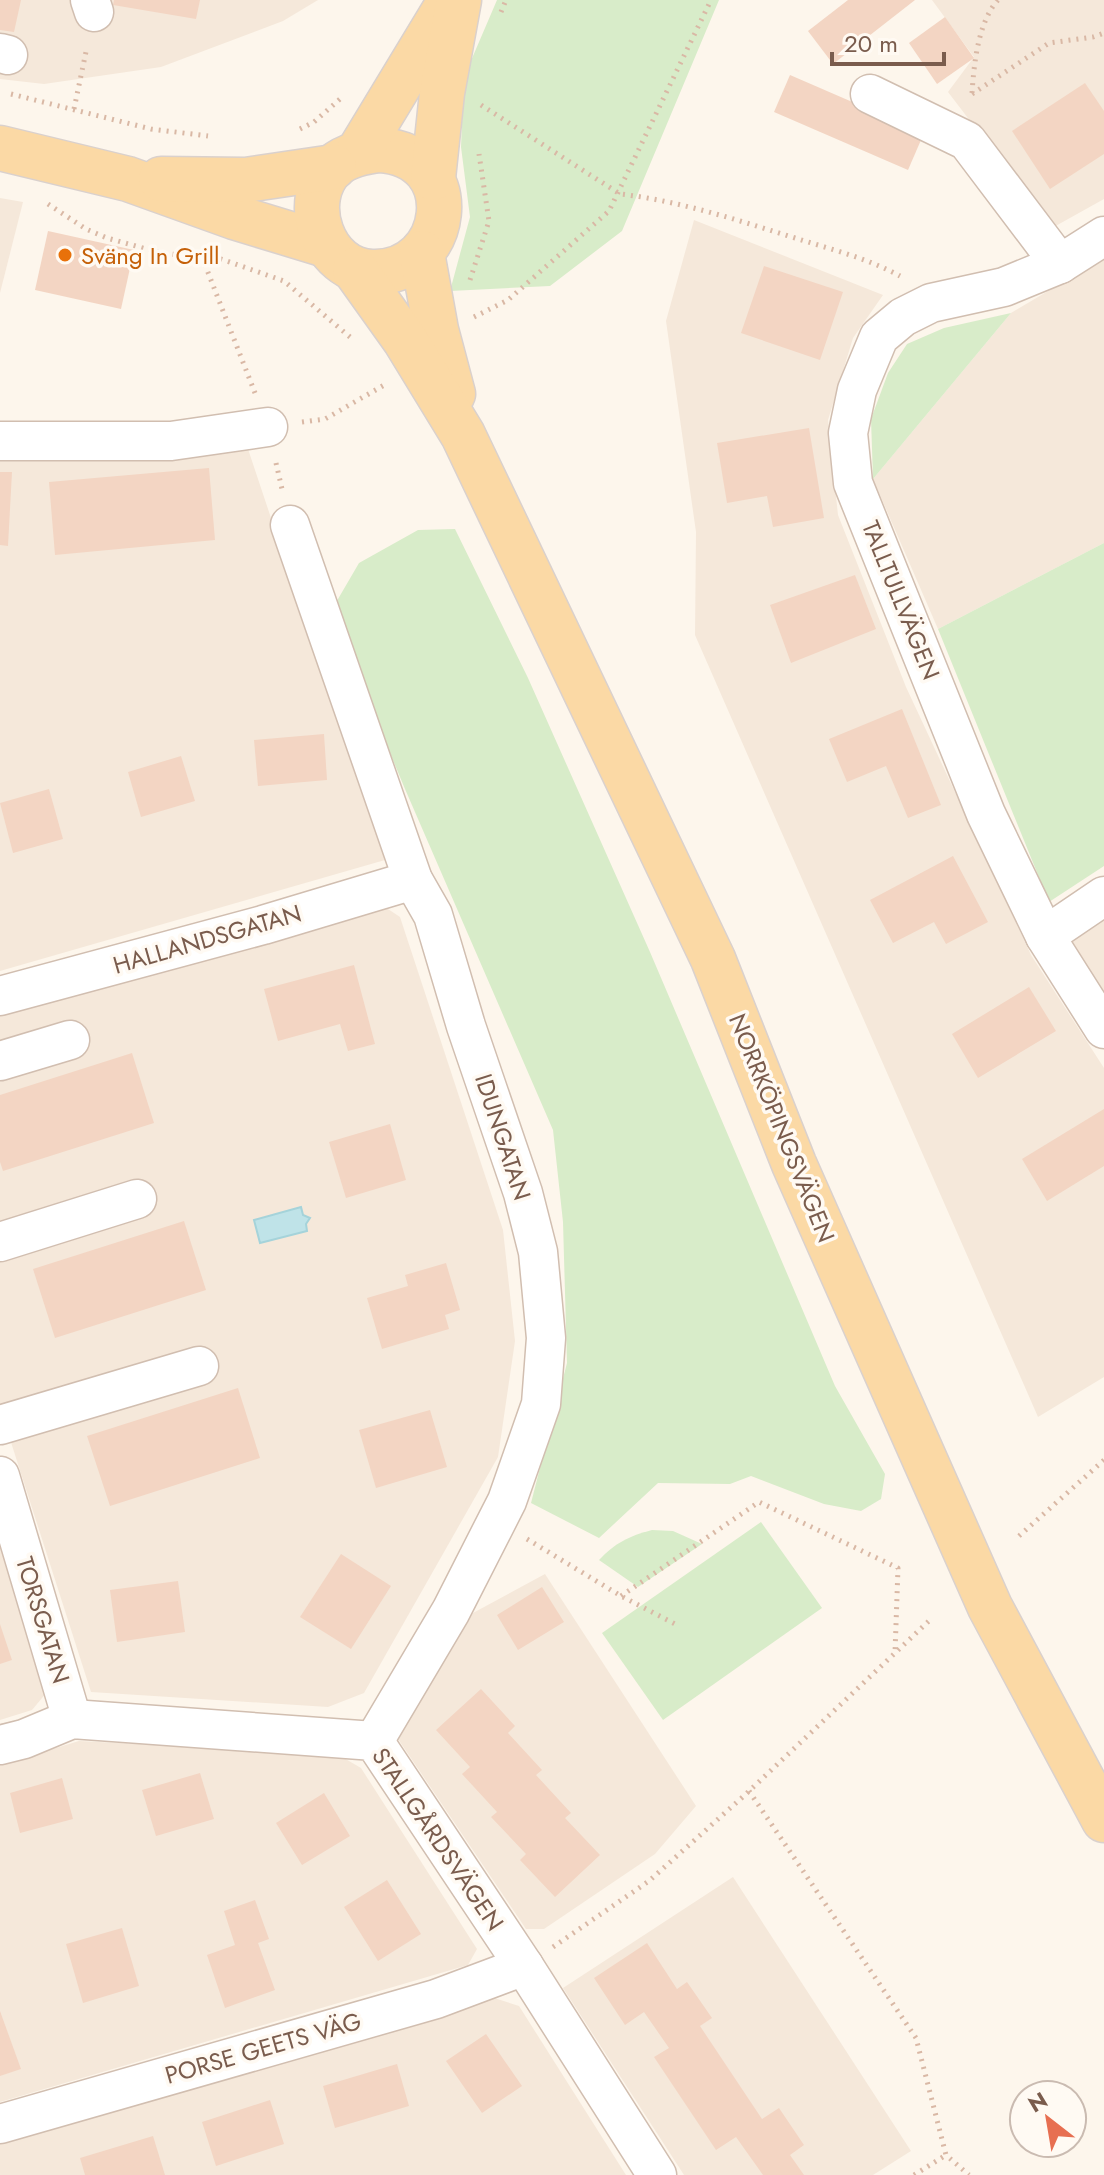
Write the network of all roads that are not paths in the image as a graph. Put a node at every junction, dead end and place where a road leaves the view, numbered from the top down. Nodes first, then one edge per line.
1 (451, 0) edge
2 (459, 0) edge
3 (870, 94) dead end
4 (0, 148) edge
5 (346, 160) junction
6 (433, 178) junction
7 (128, 179) junction
8 (1104, 236) edge
9 (422, 253) junction
10 (341, 257) junction
11 (1060, 264) junction
12 (268, 427) road end
13 (463, 435) junction
14 (0, 441) edge
15 (290, 525) road end
16 (413, 880) junction
17 (1104, 896) edge
18 (1045, 936) junction
19 (0, 996) edge
20 (1104, 1029) edge
21 (70, 1040) dead end
22 (0, 1061) edge
23 (137, 1199) dead end
24 (0, 1242) edge
25 (199, 1366) dead end
26 (0, 1425) edge
27 (0, 1476) edge
28 (72, 1719) junction
29 (374, 1741) junction
30 (0, 1745) edge
31 (1104, 1820) edge
32 (524, 1966) junction
33 (0, 2124) edge
34 (657, 2175) edge

1 - 5 main road
2 - 6 main road
3 - 11 street
4 - 7 main road
5 - 6 main road
5 - 7 main road
5 - 10 main road
6 - 9 main road
7 - 10 main road
8 - 11 street, TALLTULLVÄGEN
9 - 10 main road
9 - 13 main road, NORRKÖPINGSVÄGEN
10 - 13 main road, NORRKÖPINGSVÄGEN
11 - 18 street, TALLTULLVÄGEN
12 - 14 street
13 - 31 main road, NORRKÖPINGSVÄGEN
15 - 16 street, IDUNGATAN
16 - 19 street, HALLANDSGATAN
16 - 29 street, IDUNGATAN
17 - 18 street
18 - 20 street, TALLTULLVÄGEN
21 - 22 street
23 - 24 street
25 - 26 street
27 - 28 street, TORSGATAN
28 - 29 street, STALLGÅRDSVÄGEN
28 - 30 street, STALLGÅRDSVÄGEN
29 - 32 street, STALLGÅRDSVÄGEN
32 - 33 street, PORSE GEETS VÄG
32 - 34 street, STALLGÅRDSVÄGEN

